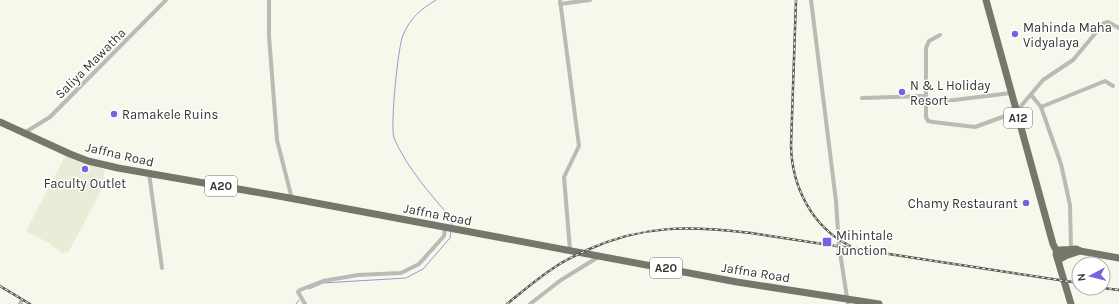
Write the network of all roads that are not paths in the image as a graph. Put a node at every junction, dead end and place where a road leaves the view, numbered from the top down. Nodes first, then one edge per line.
1 (166, 0) edge
2 (269, 0) edge
3 (590, 0) edge
4 (811, 0) edge
5 (986, 0) edge
6 (560, 2) edge
7 (1119, 28) edge
8 (940, 35) dead end
9 (1113, 86) dead end
10 (1011, 93) junction
11 (1032, 96) junction
12 (862, 98) dead end
13 (925, 99) junction
14 (1041, 107) junction
15 (1016, 112) junction
16 (0, 122) edge
17 (24, 134) junction
18 (149, 174) junction
19 (292, 199) junction
20 (450, 228) junction
21 (1071, 249) junction
22 (570, 250) junction
23 (1080, 251) junction
24 (1061, 253) junction
25 (601, 256) junction
26 (1119, 258) edge
27 (162, 268) dead end
28 (848, 302) edge
29 (305, 304) edge
30 (530, 304) edge
31 (879, 304) edge
32 (1071, 304) edge
33 (1075, 304) edge

1 - 17 street, Saliya Mawatha
2 - 19 street
3 - 6 street
4 - 28 street
5 - 10 highway, A12
6 - 22 street
7 - 11 street
8 - 13 street
9 - 14 street
10 - 13 street
10 - 15 highway, A12
11 - 14 street
11 - 15 street
12 - 13 street
13 - 15 street
14 - 21 street
15 - 24 highway, A12
16 - 17 highway, Jaffna Road / A20
17 - 18 highway, Jaffna Road / A20
18 - 19 highway, Jaffna Road / A20
18 - 27 street
19 - 20 highway, Jaffna Road / A20
20 - 22 highway, Jaffna Road / A20
20 - 29 street
21 - 23 highway
21 - 24 highway
22 - 25 highway, Jaffna Road / A20
23 - 24 highway
23 - 26 highway
24 - 32 highway
24 - 33 highway
25 - 28 highway, Jaffna Road / A20
25 - 30 street
28 - 31 highway, Jaffna Road / A20

